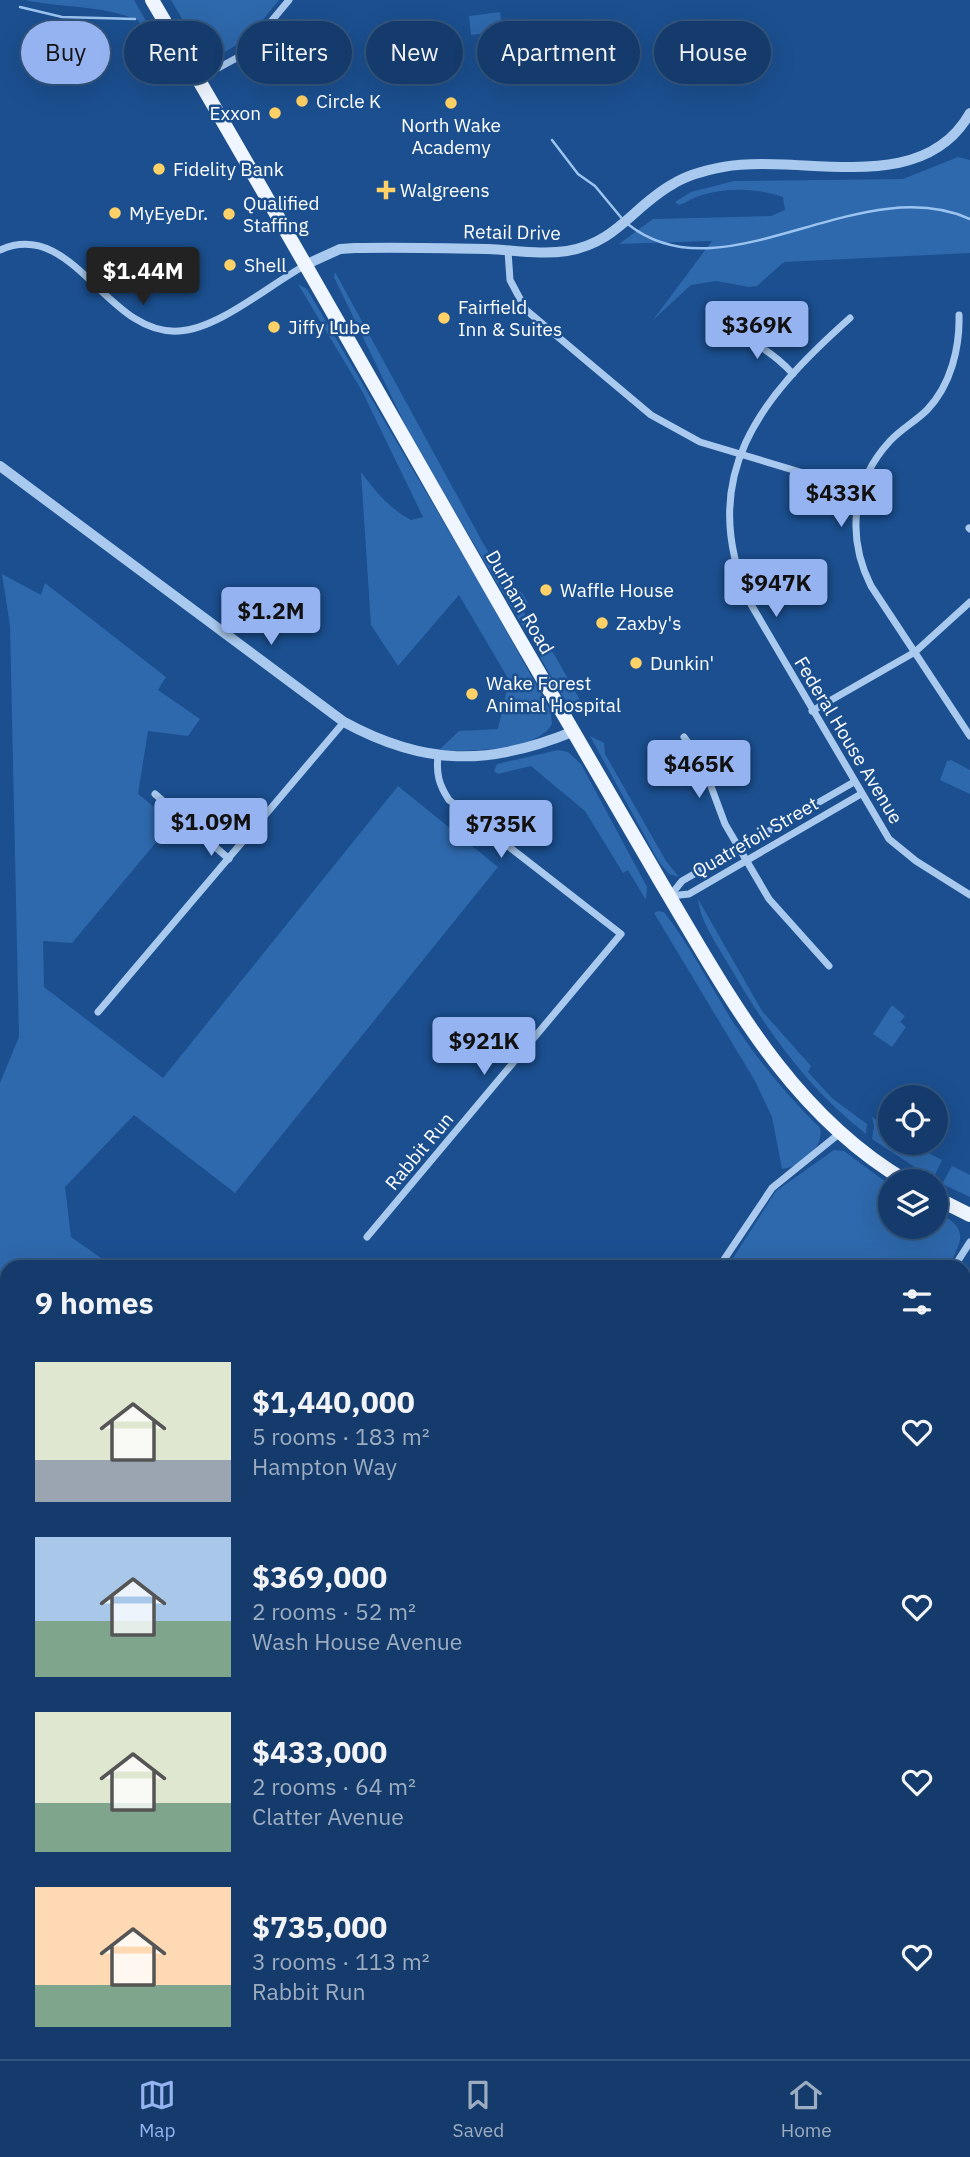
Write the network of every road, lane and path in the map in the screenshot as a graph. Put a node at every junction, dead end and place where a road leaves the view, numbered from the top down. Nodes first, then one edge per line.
1 (152, 0) edge
2 (289, 0) edge
3 (164, 21) edge
4 (223, 65) edge
5 (201, 84) edge
6 (970, 113) edge
7 (0, 250) edge
8 (508, 251) junction
9 (307, 264) junction
10 (959, 314) dead end
11 (850, 318) dead end
12 (731, 332) dead end
13 (793, 374) junction
14 (739, 454) junction
15 (0, 466) edge
16 (860, 490) junction
17 (970, 602) edge
18 (915, 652) junction
19 (813, 711) junction
20 (344, 722) junction
21 (572, 732) junction
22 (970, 736) edge
23 (684, 737) dead end
24 (438, 756) junction
25 (854, 782) junction
26 (155, 794) dead end
27 (861, 794) junction
28 (739, 848) junction
29 (229, 859) junction
30 (745, 861) junction
31 (970, 895) edge
32 (670, 896) junction
33 (829, 966) dead end
34 (98, 1012) dead end
35 (840, 1133) junction
36 (890, 1169) edge
37 (948, 1204) edge
38 (970, 1215) edge
39 (367, 1237) dead end
40 (970, 1242) edge
41 (724, 1260) edge
42 (958, 1260) edge

1 - 3 main road, Durham Road
2 - 4 street
5 - 9 main road, Durham Road
6 - 8 street, Retail Drive
7 - 9 street
8 - 9 street, Retail Drive
8 - 14 street
9 - 21 main road, Durham Road
10 - 16 street
11 - 13 street, Federal House Avenue
12 - 13 street
13 - 14 street, Federal House Avenue
14 - 16 street
14 - 19 street, Federal House Avenue
15 - 20 street
16 - 18 street
17 - 18 street
18 - 19 street
18 - 22 street
19 - 25 street, Federal House Avenue
20 - 24 street
20 - 29 street
21 - 24 street
21 - 32 main road, Durham Road
23 - 28 street
24 - 39 street, Rabbit Run
25 - 27 street, Federal House Avenue
25 - 28 street, Quatrefoil Street
26 - 29 street
27 - 30 street, Quatrefoil Street
27 - 31 street, Federal House Avenue
28 - 30 street
28 - 32 street, Quatrefoil Street
29 - 34 street
30 - 32 street, Quatrefoil Street
30 - 33 street
32 - 35 main road, Durham Road
35 - 36 main road, Durham Road
35 - 41 street
37 - 38 main road
40 - 42 street

